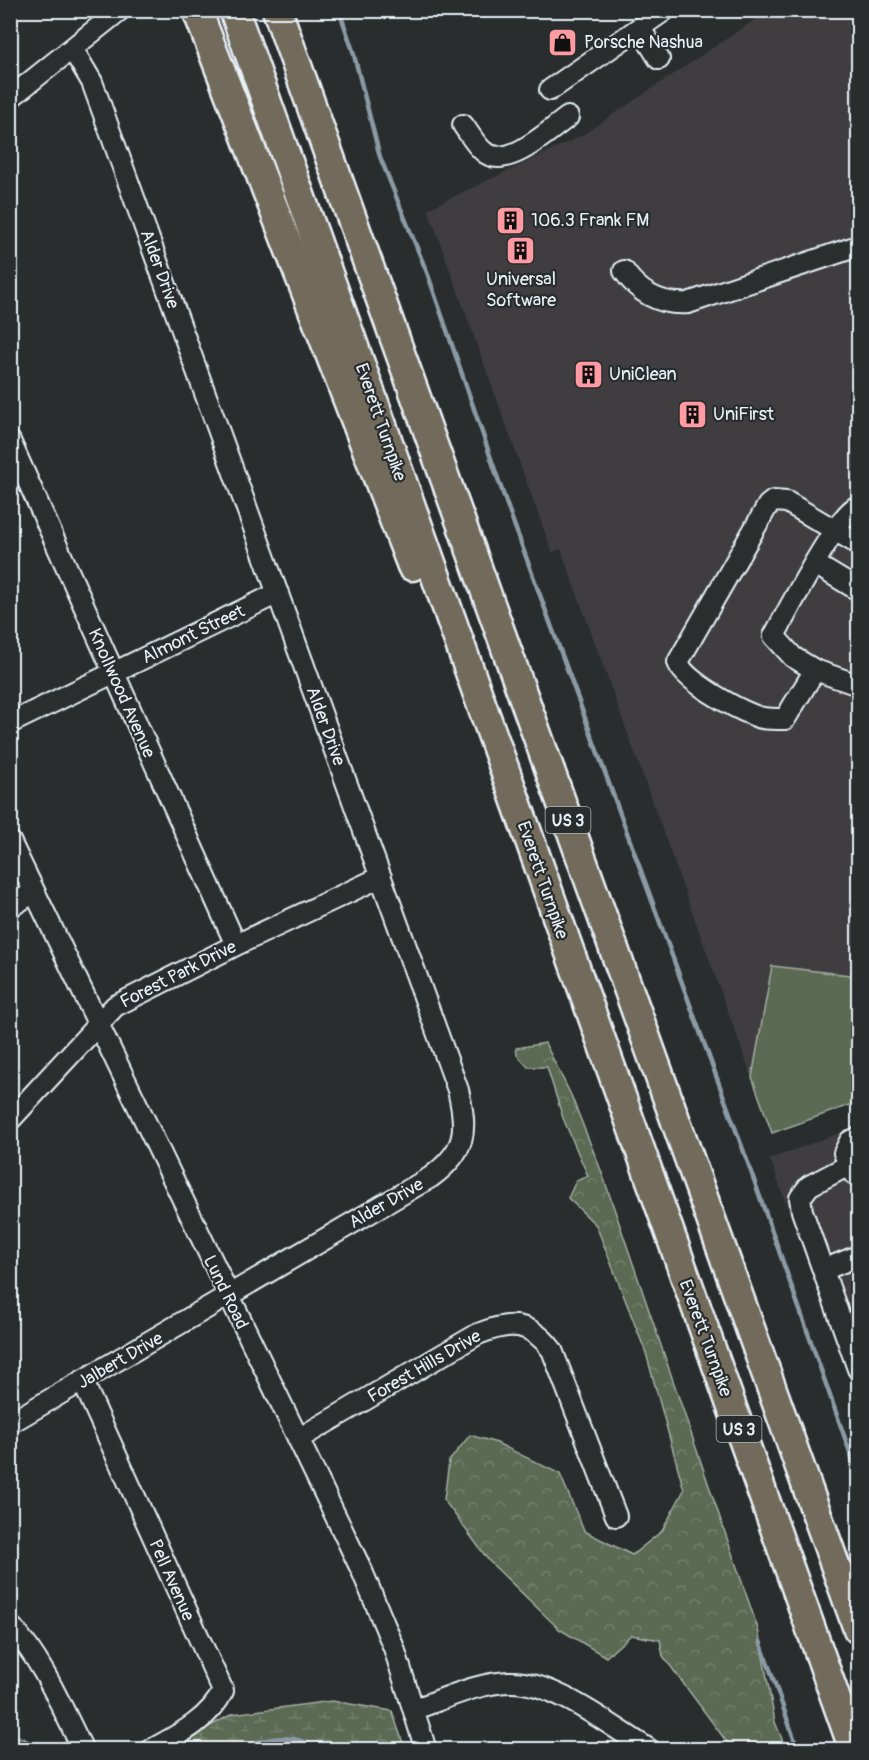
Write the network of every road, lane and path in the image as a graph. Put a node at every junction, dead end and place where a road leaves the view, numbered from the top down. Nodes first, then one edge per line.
1 (120, 10) edge
2 (197, 10) edge
3 (234, 10) edge
4 (278, 10) edge
5 (296, 10) edge
6 (665, 10) edge
7 (640, 28) junction
8 (73, 50) junction
9 (659, 58) dead end
10 (550, 90) dead end
11 (10, 98) edge
12 (568, 117) dead end
13 (463, 124) dead end
14 (351, 213) junction
15 (858, 246) edge
16 (624, 271) dead end
17 (10, 441) edge
18 (858, 506) edge
19 (835, 530) junction
20 (858, 544) edge
21 (815, 564) junction
22 (858, 590) edge
23 (278, 593) junction
24 (815, 670) junction
25 (113, 673) junction
26 (858, 685) edge
27 (10, 723) edge
28 (10, 841) edge
29 (381, 878) junction
30 (34, 892) junction
31 (10, 907) edge
32 (236, 945) junction
33 (97, 1023) junction
34 (624, 1108) junction
35 (10, 1120) edge
36 (858, 1138) edge
37 (854, 1170) edge
38 (858, 1256) edge
39 (823, 1269) junction
40 (228, 1296) junction
41 (852, 1330) edge
42 (858, 1369) edge
43 (82, 1382) junction
44 (10, 1423) edge
45 (298, 1439) junction
46 (616, 1516) dead end
47 (10, 1625) edge
48 (858, 1629) edge
49 (415, 1709) junction
50 (82, 1749) edge
51 (151, 1749) edge
52 (426, 1749) edge
53 (650, 1749) edge
54 (854, 1749) edge

1 - 8 street
2 - 34 highway
3 - 34 highway, Everett Turnpike / US 3
4 - 14 highway, US 3
5 - 14 highway
6 - 7 street
7 - 9 street
7 - 10 street
8 - 11 street
8 - 23 street, Alder Drive
12 - 13 street
14 - 48 highway, US 3
15 - 16 street
17 - 25 street, Knollwood Avenue
18 - 19 street
19 - 20 street
19 - 21 street
19 - 24 street
21 - 22 street
21 - 24 street
23 - 25 street, Almont Street
23 - 29 street, Alder Drive
24 - 26 street
25 - 27 street, Almont Street
25 - 32 street, Knollwood Avenue
28 - 30 street, Lund Road
29 - 32 street, Forest Park Drive
29 - 40 street, Alder Drive
30 - 31 street
30 - 33 street, Lund Road
32 - 33 street, Forest Park Drive
33 - 35 street, Forest Park Drive
33 - 40 street, Lund Road
34 - 54 highway, Everett Turnpike / US 3
36 - 37 street
37 - 39 street
38 - 39 street
39 - 41 street
40 - 43 street, Jalbert Drive
40 - 45 street, Lund Road
41 - 42 street
43 - 44 street, Jalbert Drive
43 - 51 street, Pell Avenue
45 - 46 street, Forest Hills Drive
45 - 49 street, Lund Road
47 - 50 street
49 - 52 street, Lund Road
49 - 53 street

